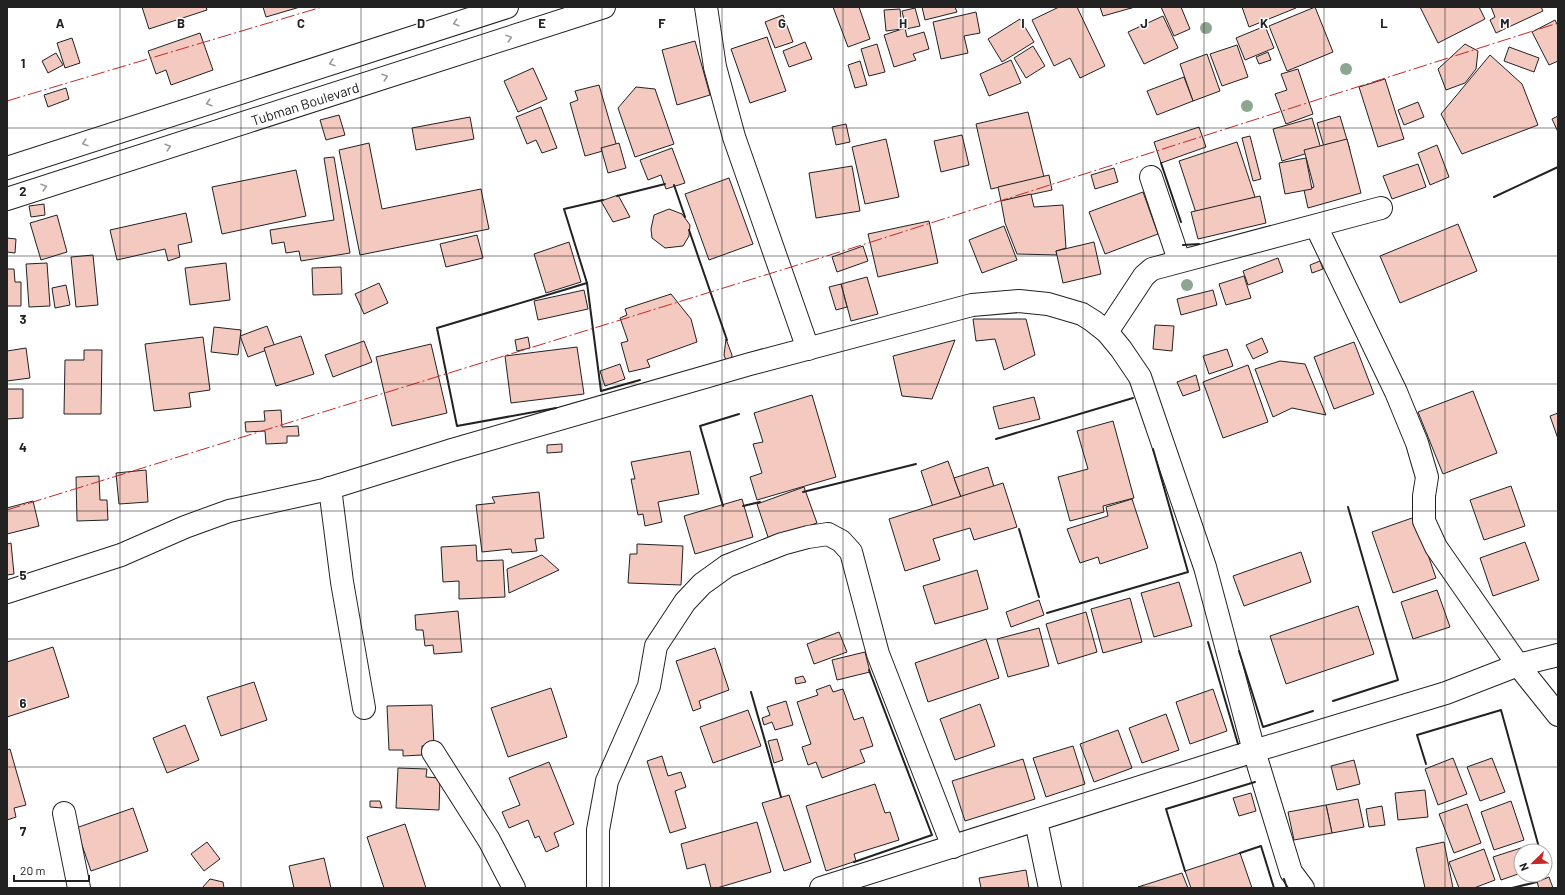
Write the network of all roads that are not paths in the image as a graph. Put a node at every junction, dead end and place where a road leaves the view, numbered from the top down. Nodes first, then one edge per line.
1 (507, 7) edge
2 (604, 7) edge
3 (706, 7) edge
4 (7, 168) edge
5 (1151, 177) dead end
6 (7, 199) edge
7 (1382, 208) dead end
8 (1316, 226) junction
9 (1179, 260) junction
10 (1106, 332) junction
11 (808, 349) junction
12 (330, 488) junction
13 (7, 592) edge
14 (1558, 655) edge
15 (1518, 665) junction
16 (364, 708) dead end
17 (1558, 715) edge
18 (1254, 751) junction
19 (433, 752) dead end
20 (64, 813) dead end
21 (1036, 821) junction
22 (953, 847) junction
23 (78, 888) edge
24 (514, 888) edge
25 (598, 888) edge
26 (821, 888) edge
27 (1050, 888) edge
28 (1303, 888) edge

1 -> 4 main road
6 -> 2 main road, Tubman Boulevard
3 - 11 main road
5 - 9 main road
7 - 8 main road
8 - 9 main road
8 - 15 main road
9 - 10 main road
10 - 11 main road
10 - 18 main road
11 - 12 main road
12 - 13 main road
12 - 16 main road
14 - 15 main road
15 - 17 main road
15 - 18 main road
18 - 21 main road
18 - 28 main road
19 - 24 main road
20 - 23 main road
21 - 22 main road
21 - 27 main road
22 - 25 main road
22 - 26 main road

